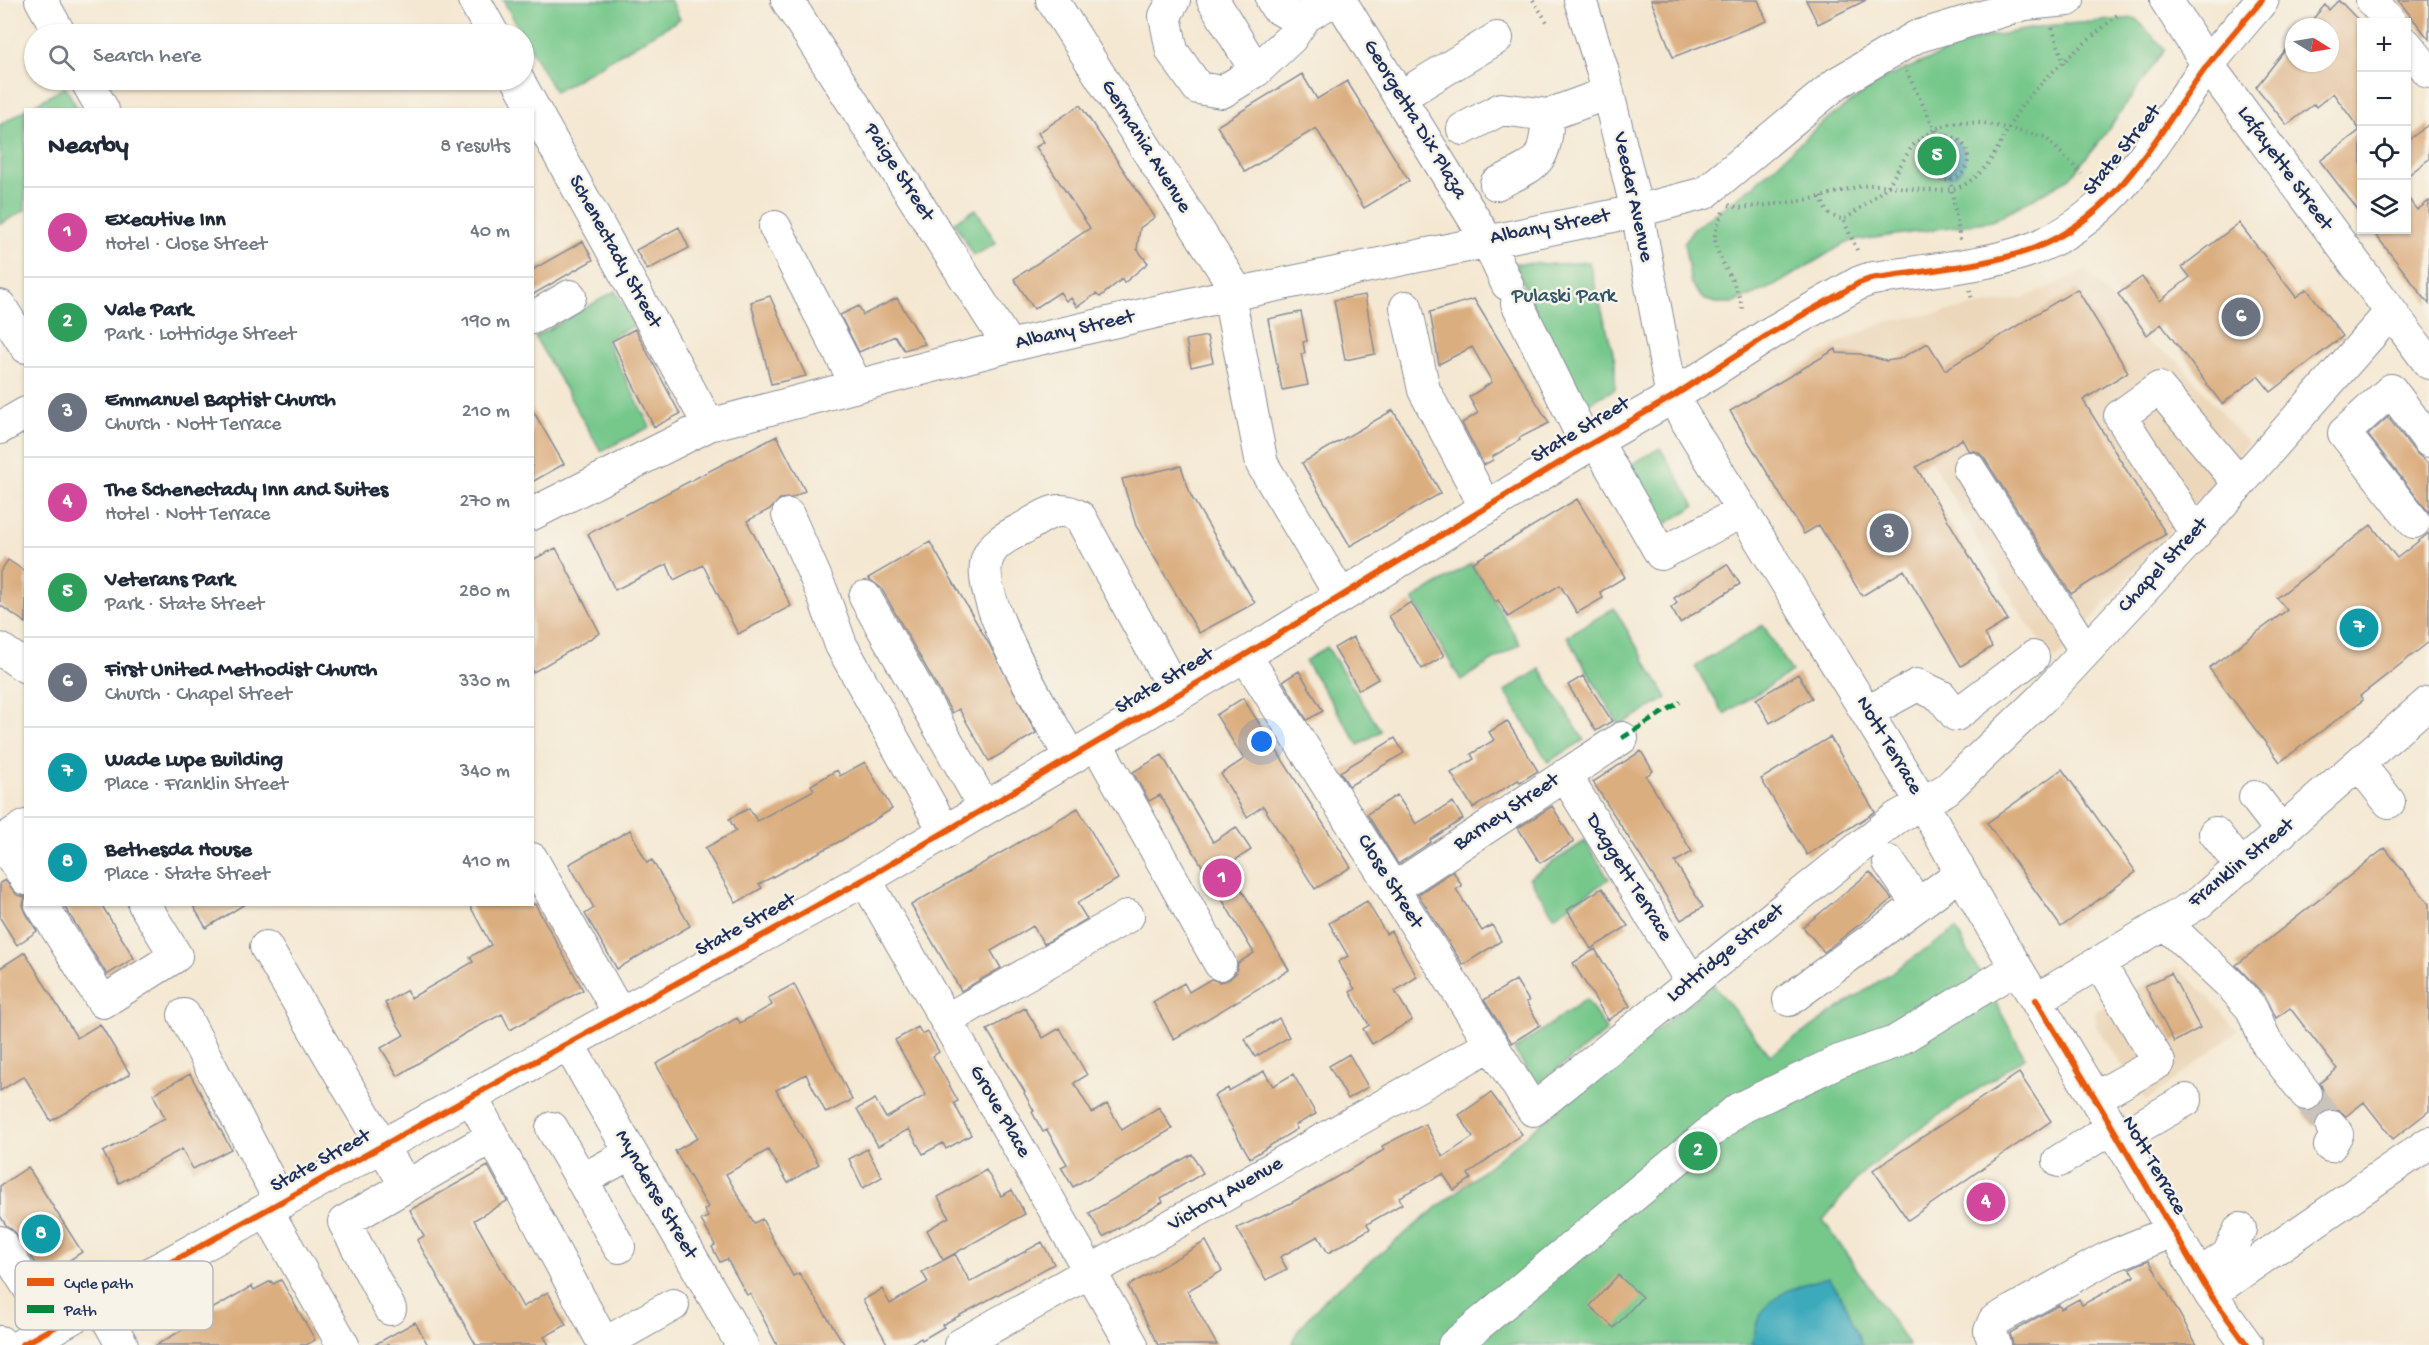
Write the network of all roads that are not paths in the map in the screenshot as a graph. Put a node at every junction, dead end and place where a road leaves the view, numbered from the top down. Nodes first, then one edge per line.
1 (41, 0) edge
2 (474, 0) edge
3 (787, 0) edge
4 (1052, 0) edge
5 (1174, 0) edge
6 (1213, 0) edge
7 (1272, 0) edge
8 (1334, 0) edge
9 (1340, 0) edge
10 (1580, 0) edge
11 (2166, 0) edge
12 (2262, 0) edge
13 (2372, 0) edge
14 (2058, 6) edge
15 (1952, 12) edge
16 (2387, 18) edge
17 (1302, 22) junction
18 (54, 24) edge
19 (487, 24) edge
20 (1497, 38) dead end
21 (2411, 50) edge
22 (2208, 65) junction
23 (1256, 71) junction
24 (2429, 72) edge
25 (92, 90) edge
26 (524, 90) edge
27 (1608, 93) junction
28 (1400, 97) junction
29 (102, 108) edge
30 (534, 108) edge
31 (534, 109) edge
32 (1548, 115) junction
33 (1463, 129) dead end
34 (1496, 184) dead end
35 (1637, 211) junction
36 (775, 227) dead end
37 (1487, 240) junction
38 (1233, 294) junction
39 (570, 296) dead end
40 (0, 306) edge
41 (1406, 307) dead end
42 (2390, 313) junction
43 (534, 317) edge
44 (24, 344) edge
45 (1009, 346) junction
46 (2429, 363) edge
47 (857, 386) junction
48 (1672, 397) junction
49 (24, 414) edge
50 (709, 425) junction
51 (0, 428) edge
52 (2429, 441) edge
53 (1591, 444) junction
54 (1969, 468) dead end
55 (2239, 483) junction
56 (1486, 508) junction
57 (1743, 511) junction
58 (534, 513) edge
59 (788, 515) dead end
60 (2414, 522) dead end
61 (2196, 533) junction
62 (1341, 596) junction
63 (865, 597) dead end
64 (0, 649) edge
65 (1245, 655) junction
66 (2033, 657) dead end
67 (2085, 661) junction
68 (24, 666) edge
69 (1177, 695) junction
70 (2429, 702) edge
71 (1868, 712) junction
72 (1622, 738) dead end
73 (1083, 750) junction
74 (2359, 764) junction
75 (1565, 774) junction
76 (2255, 796) dead end
77 (2389, 802) dead end
78 (1923, 804) junction
79 (985, 808) junction
80 (945, 832) junction
81 (2215, 832) dead end
82 (2283, 832) junction
83 (9, 836) edge
84 (1889, 862) dead end
85 (534, 864) edge
86 (2242, 867) junction
87 (1961, 873) junction
88 (24, 874) edge
89 (865, 879) junction
90 (1393, 889) junction
91 (1918, 905) junction
92 (42, 906) edge
93 (145, 906) edge
94 (1128, 916) dead end
95 (2165, 922) junction
96 (266, 947) dead end
97 (2099, 963) junction
98 (1220, 964) dead end
99 (2016, 968) junction
100 (1691, 981) junction
101 (1789, 1000) dead end
102 (2036, 1000) junction
103 (184, 1015) dead end
104 (620, 1015) junction
105 (946, 1020) junction
106 (568, 1044) junction
107 (1492, 1044) junction
108 (2306, 1094) tunnel mouth
109 (472, 1098) junction
110 (2096, 1098) junction
111 (2186, 1100) dead end
112 (1533, 1110) joint
113 (552, 1128) dead end
114 (2115, 1134) junction
115 (492, 1137) junction
116 (2429, 1143) edge
117 (384, 1146) junction
118 (631, 1153) junction
119 (2060, 1161) dead end
120 (582, 1180) junction
121 (406, 1186) junction
122 (274, 1207) junction
123 (2240, 1229) dead end
124 (2173, 1231) junction
125 (0, 1242) edge
126 (619, 1247) dead end
127 (176, 1261) edge
128 (15, 1266) edge
129 (1090, 1271) junction
130 (2204, 1285) junction
131 (673, 1305) dead end
132 (390, 1309) dead end
133 (50, 1330) edge
134 (114, 1330) edge
135 (22, 1345) edge
136 (122, 1345) edge
137 (343, 1345) edge
138 (742, 1345) edge
139 (960, 1345) edge
140 (1132, 1345) edge
141 (1454, 1345) edge
142 (1995, 1345) edge
143 (2247, 1345) edge

1 - 18 street
2 - 19 street
3 - 45 street, Paige Street
4 - 38 street, Germania Avenue
5 - 23 street
6 - 23 street
7 - 17 street
8 - 17 street
9 - 28 street, Georgetta Dix Plaza
10 - 27 street, Veeder Avenue
11 - 22 street, Lafayette Street
12 - 22 main road, State Street
13 - 16 street
14 - 15 street
15 - 35 street
17 - 23 street
20 - 28 street
21 - 24 street
22 - 42 street, Lafayette Street
22 - 48 main road, State Street
25 - 29 street
26 - 30 street, Schenectady Street
27 - 32 street
27 - 35 street, Veeder Avenue
28 - 37 street, Georgetta Dix Plaza
31 - 50 street, Schenectady Street
32 - 33 street
32 - 34 street
35 - 37 street, Albany Street
35 - 48 street, Veeder Avenue
36 - 47 street
37 - 38 street, Albany Street
37 - 53 street, Georgetta Dix Plaza
38 - 45 street, Albany Street
38 - 62 street
39 - 43 street
40 - 44 street
41 - 56 street
42 - 46 street, Lafayette Street
42 - 55 street, Chapel Street
45 - 47 street, Albany Street
47 - 50 street, Albany Street
48 - 53 main road, State Street
48 - 57 street, Nott Terrace
49 - 51 street
50 - 58 street, Albany Street
52 - 60 street
53 - 56 main road, State Street
53 - 57 street, Georgetta Dix Plaza
54 - 67 street
55 - 61 street, Chapel Street
55 - 61 street
56 - 62 main road, State Street
57 - 71 street, Nott Terrace
59 - 80 street
61 - 67 street, Chapel Street
62 - 65 main road, State Street
63 - 79 street
64 - 68 street
65 - 69 main road, State Street
65 - 90 street, Close Street
66 - 71 street
67 - 78 street, Chapel Street
69 - 73 main road, State Street
69 - 73 street
70 - 74 street, Franklin Street
71 - 78 street, Nott Terrace
72 - 75 street, Barney Street
73 - 79 main road, State Street
73 - 98 street
74 - 77 street
74 - 82 street, Franklin Street
75 - 90 street, Barney Street
75 - 100 street, Daggett Terrace
76 - 82 street
78 - 87 street, Nott Terrace
78 - 100 street, Lottridge Street
79 - 80 main road, State Street
80 - 89 main road, State Street
81 - 86 street
82 - 86 street, Franklin Street
83 - 88 street
84 - 91 street
85 - 104 street
86 - 95 street, Franklin Street
87 - 91 street
87 - 99 street, Nott Terrace
89 - 104 main road, State Street
89 - 105 street, Grove Place
90 - 107 street, Close Street
91 - 101 street
92 - 93 street
94 - 105 street
95 - 97 street, Franklin Street
95 - 108 street
96 - 117 street
97 - 102 street, Franklin Street
97 - 110 street
99 - 102 street, Nott Terrace
99 - 141 street
100 - 112 street, Lottridge Street
102 - 110 street, Nott Terrace
103 - 122 street
104 - 106 main road, State Street
105 - 129 street, Grove Place
106 - 109 main road, State Street
106 - 118 street, Mynderse Street
107 - 112 street, Close Street
107 - 129 street, Victory Avenue
109 - 115 street
109 - 117 main road, State Street
110 - 114 street, Nott Terrace
111 - 114 street
113 - 120 street
114 - 119 street
114 - 124 street, Nott Terrace
115 - 121 street
115 - 131 street
116 - 130 street
117 - 121 street
117 - 122 main road, State Street
118 - 120 street
118 - 138 street, Mynderse Street
120 - 126 street
121 - 132 street
122 - 127 main road, State Street
122 - 137 street
123 - 130 street
124 - 130 street, Nott Terrace
124 - 142 street
125 - 128 street
129 - 139 street, Victory Avenue
129 - 140 street, Grove Place
130 - 143 street, Nott Terrace
133 - 135 main road, State Street
134 - 136 street

